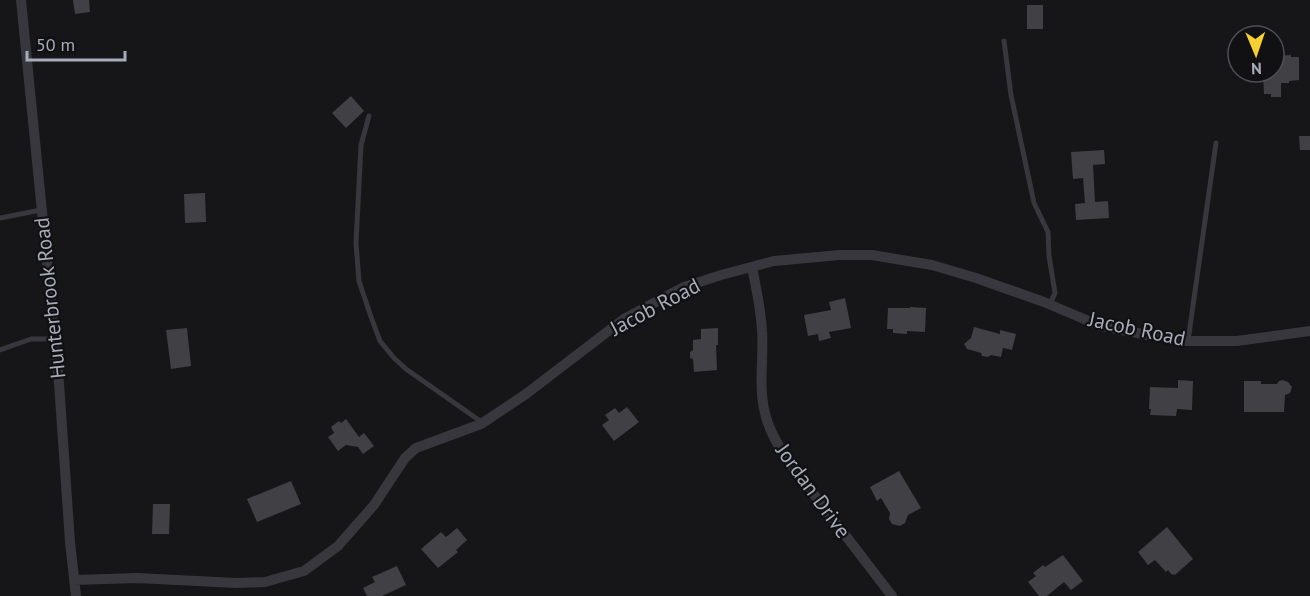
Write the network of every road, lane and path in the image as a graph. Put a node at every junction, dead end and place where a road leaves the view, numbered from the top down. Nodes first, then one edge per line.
1 (21, 0) edge
2 (1004, 41) dead end
3 (369, 116) dead end
4 (1216, 143) dead end
5 (41, 210) junction
6 (0, 218) edge
7 (752, 267) junction
8 (1050, 304) junction
9 (1310, 331) edge
10 (54, 339) junction
11 (1188, 341) junction
12 (0, 350) edge
13 (483, 423) junction
14 (74, 580) junction
15 (76, 596) edge
16 (892, 596) edge

1 - 5 street, Hunterbrook Road
2 - 8 lane
3 - 13 lane
4 - 11 lane
5 - 6 lane
5 - 10 street, Hunterbrook Road
7 - 8 street, Jacob Road
7 - 13 street, Jacob Road
7 - 16 street, Jordan Drive
8 - 11 street, Jacob Road
9 - 11 street, Jacob Road
10 - 12 lane
10 - 14 street, Hunterbrook Road
13 - 14 street, Jacob Road
14 - 15 street, Hunterbrook Road

